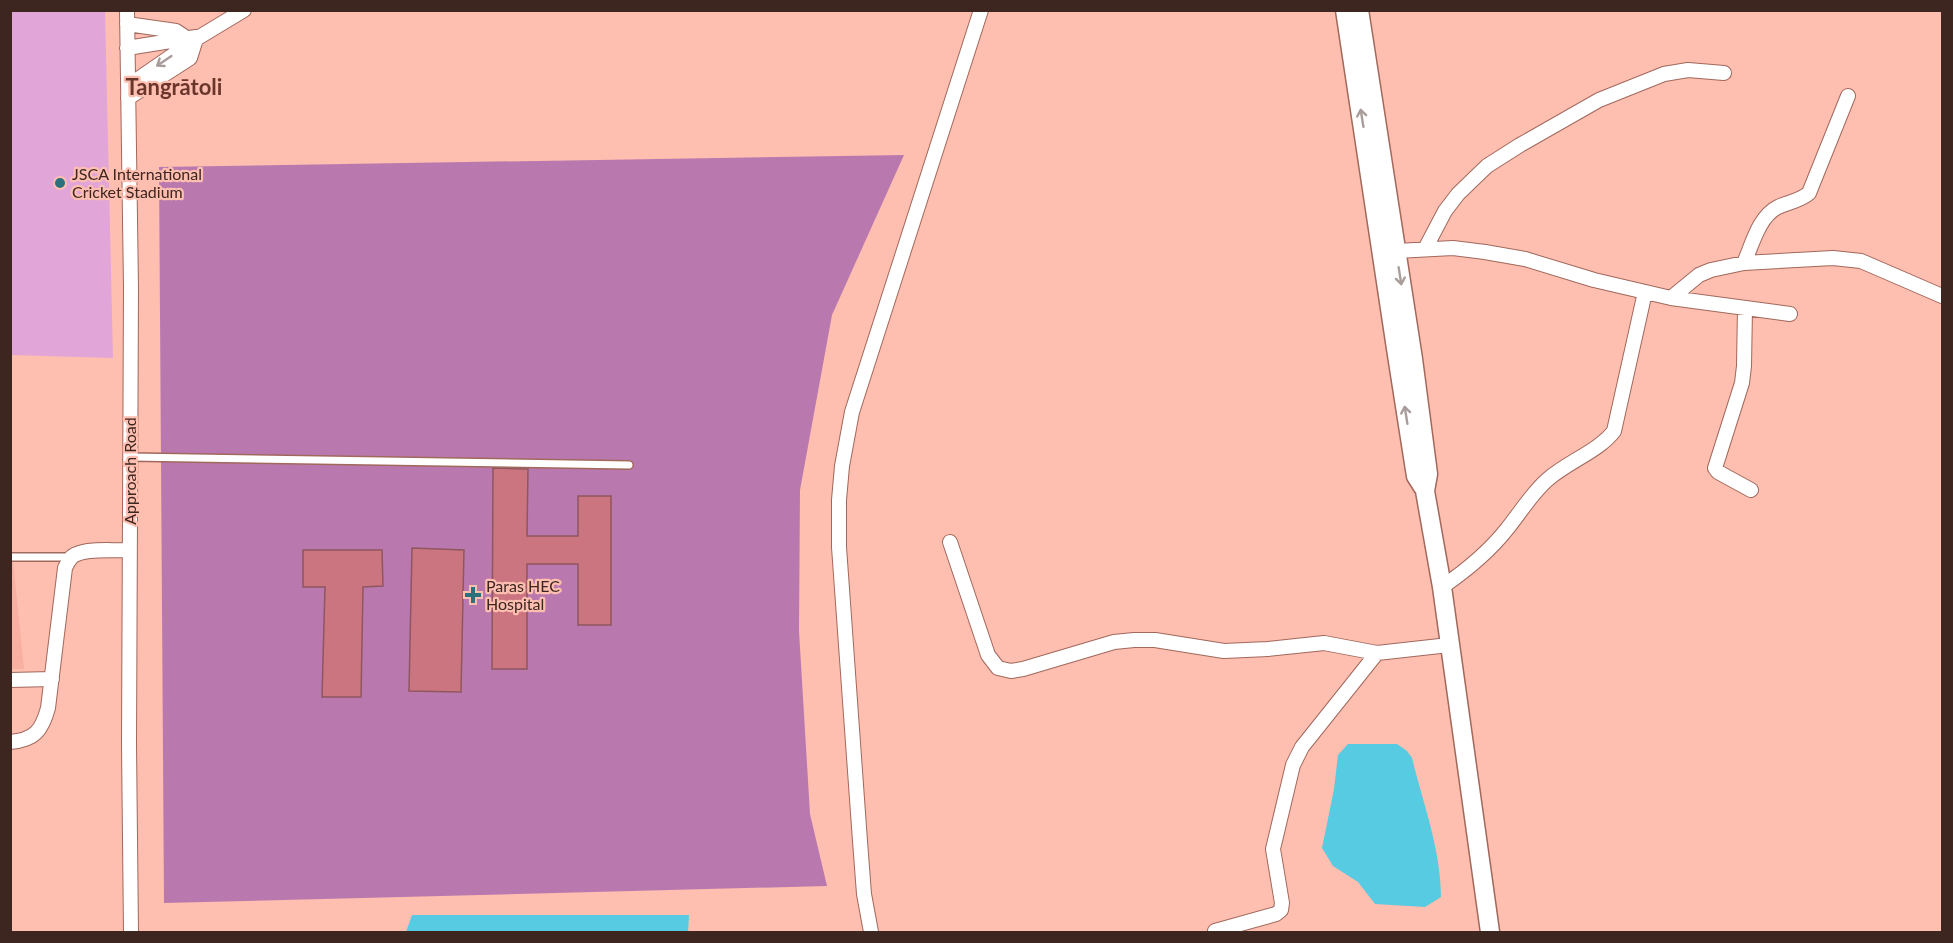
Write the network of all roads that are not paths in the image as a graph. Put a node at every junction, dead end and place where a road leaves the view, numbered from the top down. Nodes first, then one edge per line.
1 (244, 10) edge
2 (981, 10) edge
3 (1345, 10) edge
4 (1359, 10) edge
5 (127, 17) edge
6 (195, 38) junction
7 (127, 48) junction
8 (1724, 74) dead end
9 (128, 92) junction
10 (1848, 96) dead end
11 (1425, 249) junction
12 (1396, 251) junction
13 (1744, 263) junction
14 (1645, 292) junction
15 (1942, 296) edge
16 (1671, 298) junction
17 (1745, 308) junction
18 (1790, 314) dead end
19 (130, 457) junction
20 (629, 465) dead end
21 (1751, 490) dead end
22 (1425, 491) junction
23 (950, 542) dead end
24 (129, 550) junction
25 (10, 557) edge
26 (72, 557) junction
27 (1442, 586) junction
28 (1449, 645) junction
29 (1377, 653) junction
30 (52, 679) junction
31 (10, 680) edge
32 (10, 742) edge
33 (1215, 931) dead end
34 (131, 933) edge
35 (871, 933) edge
36 (1490, 933) edge

1 - 6 street
2 - 35 street
22 -> 3 main road
4 - 12 main road
5 - 6 street
5 - 7 street, Approach Road
6 - 7 street
6 -> 9 street
7 - 9 street, Approach Road
8 - 11 street
9 - 19 street, Approach Road
10 - 13 street
11 - 12 street
11 - 14 street
12 -> 22 main road
13 - 15 street
13 - 16 street
14 - 16 street
14 - 27 street
16 - 17 street
17 - 18 street
17 - 21 street
19 - 20 lane
19 - 24 street, Approach Road
22 - 27 main road
23 - 29 street
24 - 26 street
24 - 34 street, Approach Road
25 - 26 lane
26 - 30 street
27 - 28 main road
28 - 29 street
28 - 36 main road
29 - 33 street
30 - 31 street
30 - 32 street

